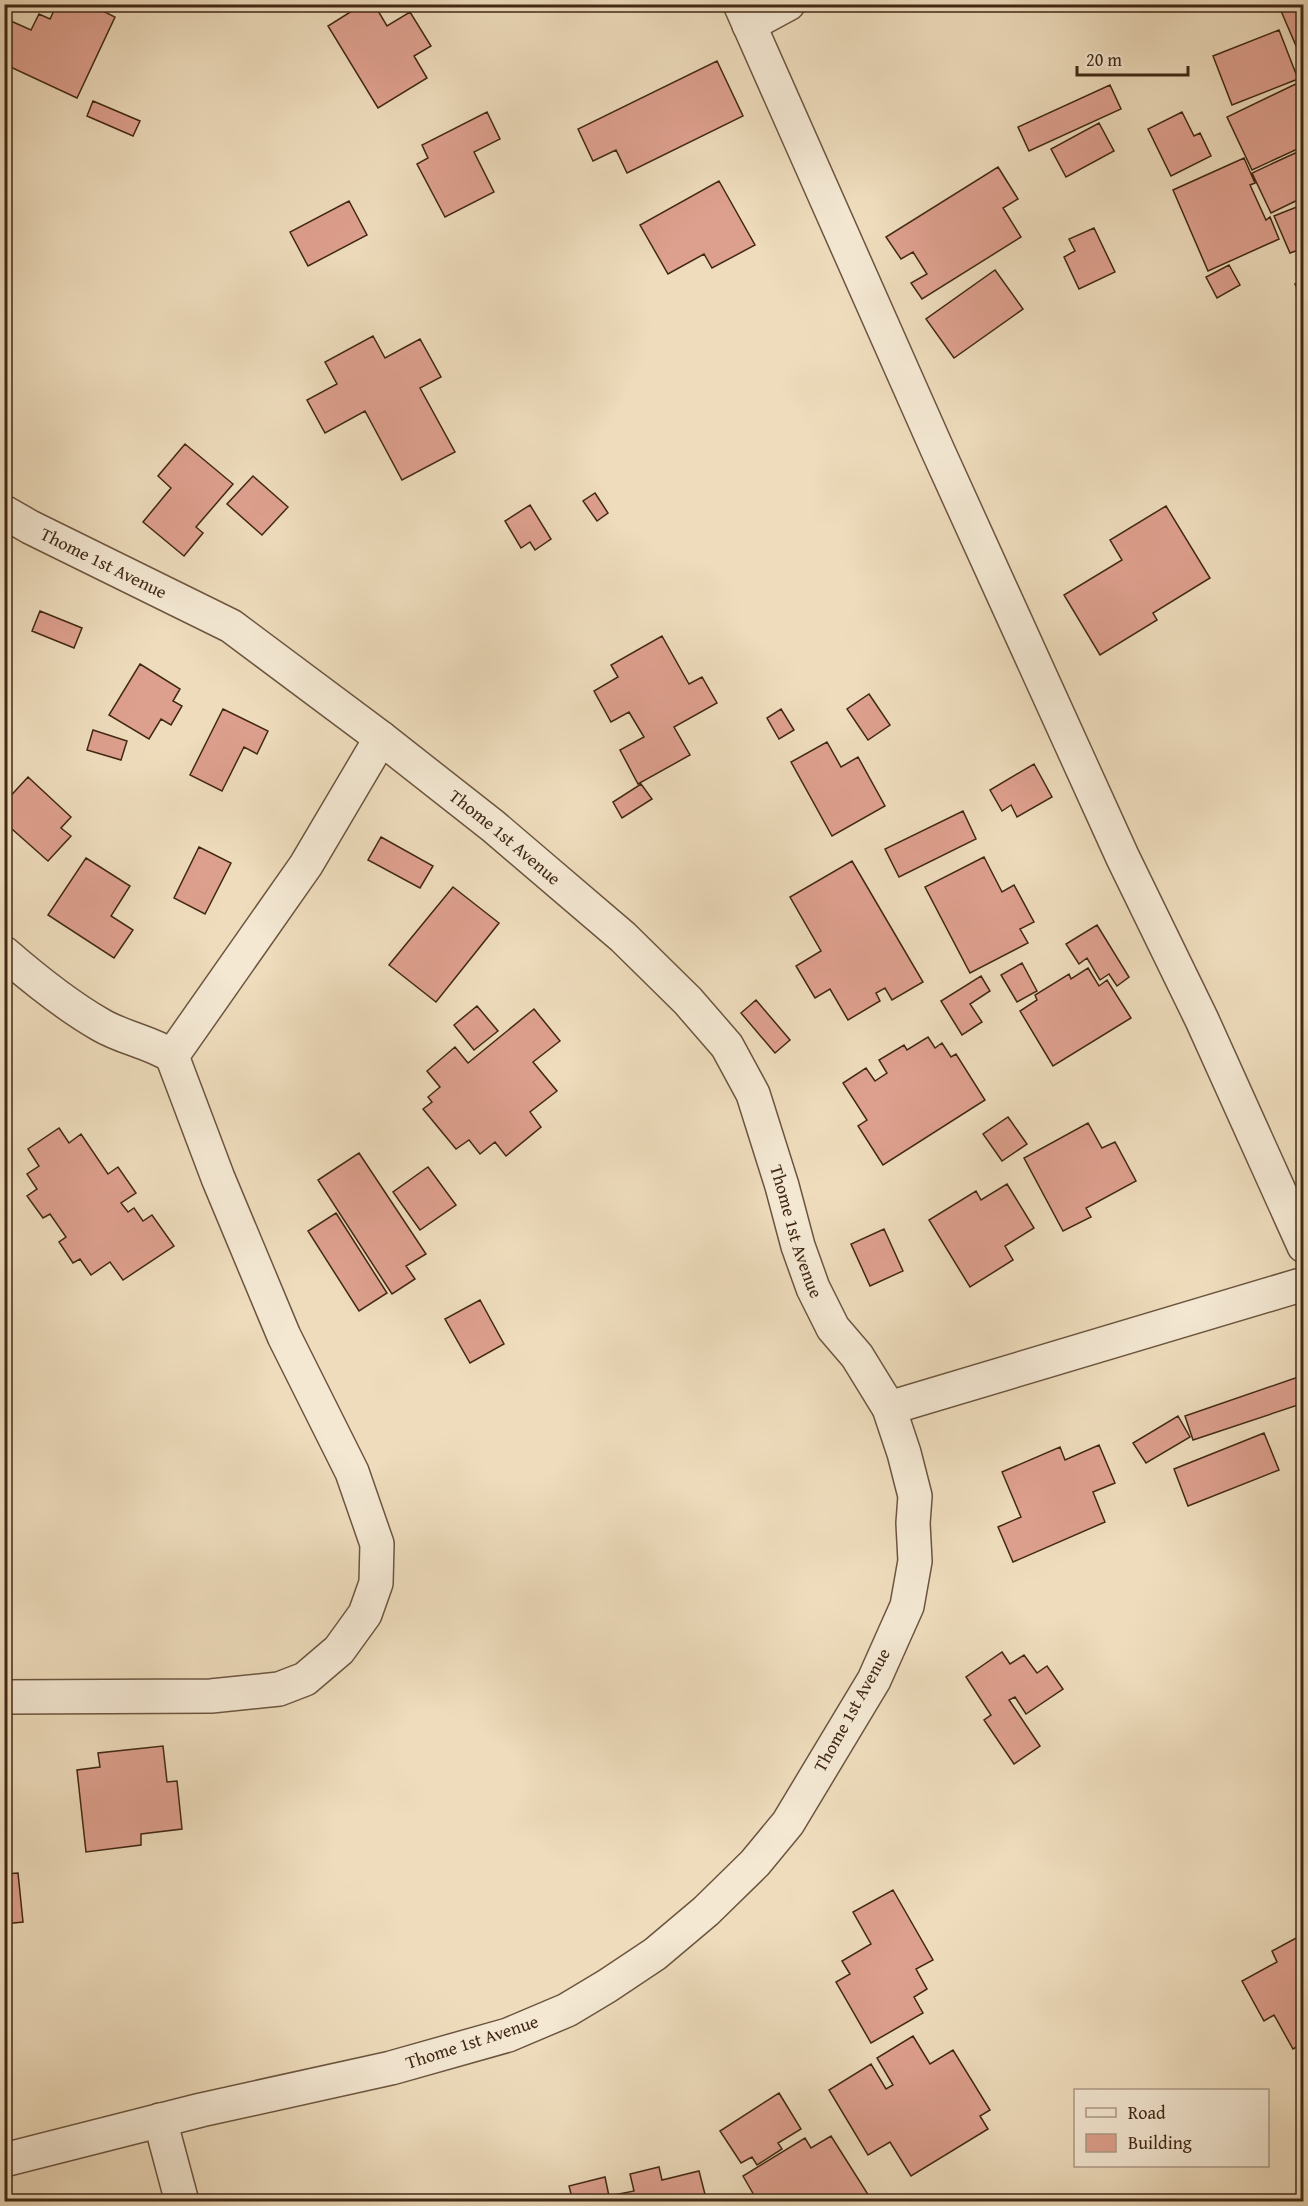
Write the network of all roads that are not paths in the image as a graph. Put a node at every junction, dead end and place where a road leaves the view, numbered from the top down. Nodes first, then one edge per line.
1 (788, 4) edge
2 (745, 15) edge
3 (4, 512) edge
4 (381, 738) junction
5 (4, 953) edge
6 (172, 1056) junction
7 (1304, 1246) edge
8 (1304, 1284) edge
9 (889, 1408) junction
10 (4, 1697) edge
11 (160, 2120) junction
12 (4, 2160) edge
13 (182, 2202) edge

1 - 2 street
2 - 7 street
3 - 4 street, Thome 1st Avenue
4 - 6 street
4 - 9 street, Thome 1st Avenue
5 - 6 street
6 - 10 street
8 - 9 street
9 - 11 street, Thome 1st Avenue
11 - 12 street, Thome 1st Avenue
11 - 13 street

